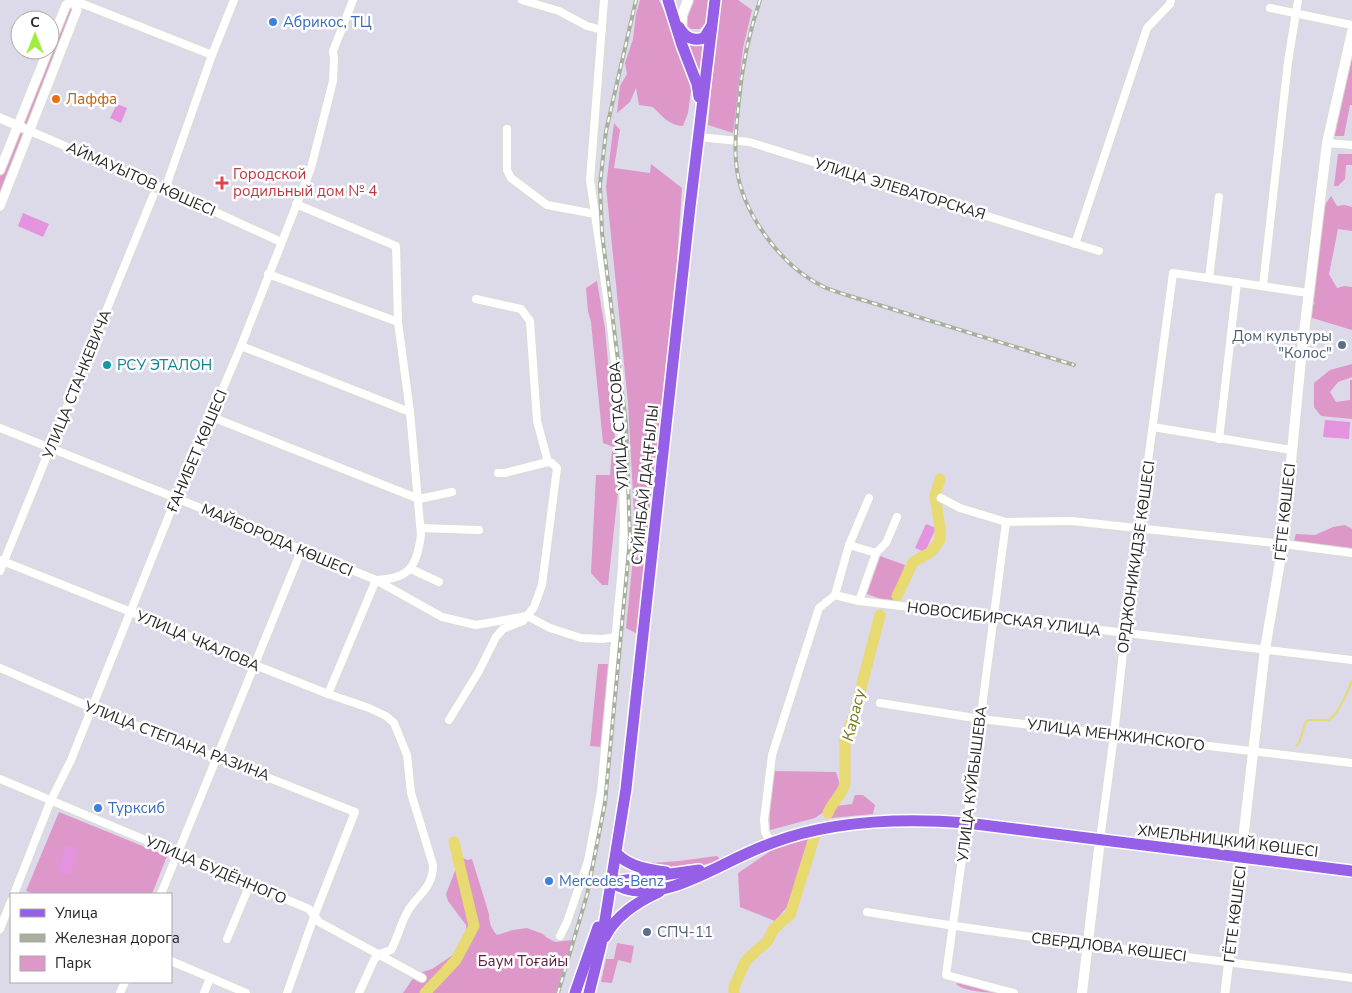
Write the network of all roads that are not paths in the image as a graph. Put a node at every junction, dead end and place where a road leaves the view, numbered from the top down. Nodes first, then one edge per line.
1 (74, 0) edge
2 (234, 0) edge
3 (352, 0) edge
4 (522, 0) edge
5 (604, 0) edge
6 (668, 0) edge
7 (688, 0) edge
8 (715, 0) edge
9 (1172, 0) edge
10 (1298, 0) edge
11 (1270, 8) dead end
12 (1296, 14) junction
13 (674, 19) junction
14 (60, 20) edge
15 (713, 20) junction
16 (1352, 25) edge
17 (602, 30) junction
18 (681, 30) junction
19 (1352, 32) edge
20 (682, 45) junction
21 (212, 55) junction
22 (44, 60) edge
23 (0, 118) edge
24 (700, 119) junction
25 (18, 126) junction
26 (507, 129) dead end
27 (30, 132) junction
28 (698, 137) junction
29 (1327, 143) junction
30 (1352, 146) edge
31 (0, 170) edge
32 (165, 189) junction
33 (153, 196) dead end
34 (1219, 197) dead end
35 (296, 204) junction
36 (0, 206) edge
37 (595, 214) junction
38 (281, 242) junction
39 (1075, 244) junction
40 (1099, 251) dead end
41 (268, 274) junction
42 (1209, 278) junction
43 (1237, 282) junction
44 (1263, 286) junction
45 (1308, 293) junction
46 (476, 299) dead end
47 (398, 322) junction
48 (241, 346) junction
49 (410, 412) junction
50 (212, 416) junction
51 (1153, 427) junction
52 (0, 428) edge
53 (1219, 439) junction
54 (51, 447) junction
55 (1291, 450) junction
56 (548, 462) junction
57 (498, 473) dead end
58 (452, 492) dead end
59 (176, 498) junction
60 (869, 498) dead end
61 (940, 498) dead end
62 (419, 499) junction
63 (897, 517) dead end
64 (1006, 522) junction
65 (421, 528) junction
66 (1140, 528) junction
67 (479, 530) dead end
68 (1283, 544) junction
69 (849, 545) junction
70 (302, 551) junction
71 (876, 553) junction
72 (1352, 553) edge
73 (2, 561) edge
74 (411, 569) junction
75 (0, 571) edge
76 (376, 580) junction
77 (439, 582) dead end
78 (834, 595) junction
79 (859, 601) junction
80 (131, 612) junction
81 (527, 616) junction
82 (994, 617) junction
83 (1126, 634) junction
84 (616, 636) junction
85 (1265, 649) junction
86 (1352, 660) edge
87 (255, 666) junction
88 (0, 668) edge
89 (328, 694) junction
90 (880, 703) dead end
91 (92, 708) junction
92 (981, 719) junction
93 (449, 720) dead end
94 (1114, 735) junction
95 (1253, 751) junction
96 (217, 756) junction
97 (1352, 763) edge
98 (0, 780) edge
99 (51, 800) junction
100 (967, 823) junction
101 (1100, 840) junction
102 (771, 843) junction
103 (178, 853) junction
104 (617, 854) junction
105 (1241, 857) junction
106 (717, 867) junction
107 (1352, 871) edge
108 (688, 872) junction
109 (612, 882) junction
110 (250, 884) junction
111 (672, 886) junction
112 (14, 893) edge
113 (161, 893) edge
114 (10, 904) edge
115 (867, 912) dead end
116 (314, 914) junction
117 (953, 926) junction
118 (0, 929) edge
119 (560, 936) dead end
120 (227, 939) dead end
121 (601, 945) junction
122 (1087, 945) junction
123 (380, 954) junction
124 (172, 960) edge
125 (1229, 962) junction
126 (210, 978) junction
127 (422, 978) dead end
128 (1352, 978) edge
129 (204, 993) edge
130 (246, 993) edge
131 (287, 993) edge
132 (359, 993) edge
133 (575, 993) edge
134 (589, 993) edge
135 (1014, 993) edge
136 (1082, 993) edge
137 (1225, 993) edge

1 - 14 street
1 - 21 street
1 - 27 street
2 - 21 street
3 - 35 street, ҒАНИБЕТ КӨШЕСІ
4 - 17 street
5 - 17 street, УЛИЦА СТАСОВА
6 - 13 main road, СҮЙІНБАЙ ДАҢҒЫЛЫ
7 - 18 main road
8 - 15 main road, СҮЙІНБАЙ ДАҢҒЫЛЫ
9 - 39 street
10 - 12 street
11 - 12 street
12 - 16 street
12 - 44 street
13 - 18 main road
13 - 20 main road, СҮЙІНБАЙ ДАҢҒЫЛЫ
15 - 18 main road
15 - 24 main road, СҮЙІНБАЙ ДАҢҒЫЛЫ
17 - 37 street, УЛИЦА СТАСОВА
18 - 20 main road
19 - 29 main road, ГЁТЕ КӨШЕСІ
20 - 24 main road, СҮЙІНБАЙ ДАҢҒЫЛЫ
21 - 32 street
22 - 25 street
23 - 25 street, АЙМАУЫТОВ КӨШЕСІ
24 - 28 main road, СҮЙІНБАЙ ДАҢҒЫЛЫ
25 - 27 street, АЙМАУЫТОВ КӨШЕСІ
25 - 31 street
26 - 37 street
27 - 32 street, АЙМАУЫТОВ КӨШЕСІ
27 - 36 street
28 - 39 street, УЛИЦА ЭЛЕВАТОРСКАЯ
28 - 104 main road, СҮЙІНБАЙ ДАҢҒЫЛЫ
29 - 30 street
29 - 45 main road, ГЁТЕ КӨШЕСІ
32 - 38 street, АЙМАУЫТОВ КӨШЕСІ
33 - 54 street, УЛИЦА СТАНКЕВИЧА
34 - 42 street
35 - 38 street, ҒАНИБЕТ КӨШЕСІ
35 - 47 street
37 - 84 street, УЛИЦА СТАСОВА
38 - 41 street, ҒАНИБЕТ КӨШЕСІ
39 - 40 street, УЛИЦА ЭЛЕВАТОРСКАЯ
41 - 47 street
41 - 48 street, ҒАНИБЕТ КӨШЕСІ
42 - 43 street
42 - 51 street, ОРДЖОНИКИДЗЕ КӨШЕСІ
43 - 44 street
43 - 53 street
44 - 45 street
45 - 55 main road, ГЁТЕ КӨШЕСІ
46 - 56 street
47 - 49 street
48 - 49 street
48 - 50 street, ҒАНИБЕТ КӨШЕСІ
49 - 62 street
50 - 59 street, ҒАНИБЕТ КӨШЕСІ
50 - 62 street
51 - 53 street
51 - 66 street, ОРДЖОНИКИДЗЕ КӨШЕСІ
52 - 54 street, МАЙБОРОДА КӨШЕСІ
53 - 55 street
54 - 59 street, МАЙБОРОДА КӨШЕСІ
54 - 73 street, УЛИЦА СТАНКЕВИЧА
55 - 68 main road, ГЁТЕ КӨШЕСІ
56 - 57 street
56 - 81 street
58 - 62 street
59 - 70 street, МАЙБОРОДА КӨШЕСІ
59 - 80 street, ҒАНИБЕТ КӨШЕСІ
60 - 69 street
61 - 64 street
62 - 65 street
63 - 71 street
64 - 66 street
64 - 82 street, УЛИЦА КУЙБЫШЕВА
65 - 67 street
65 - 74 street
66 - 68 street
66 - 83 street, ОРДЖОНИКИДЗЕ КӨШЕСІ
68 - 72 street
68 - 85 main road, ГЁТЕ КӨШЕСІ
69 - 71 street
69 - 78 street
70 - 76 street, МАЙБОРОДА КӨШЕСІ
70 - 87 street
71 - 79 street
73 - 75 street, УЛИЦА СТАНКЕВИЧА
73 - 80 street, УЛИЦА ЧКАЛОВА
74 - 76 street
74 - 77 street
76 - 81 street, МАЙБОРОДА КӨШЕСІ
76 - 89 street
78 - 79 street, НОВОСИБИРСКАЯ УЛИЦА
78 - 102 street
79 - 82 street, НОВОСИБИРСКАЯ УЛИЦА
80 - 87 street, УЛИЦА ЧКАЛОВА
80 - 91 street, ҒАНИБЕТ КӨШЕСІ
81 - 84 street
81 - 93 street
82 - 83 street, НОВОСИБИРСКАЯ УЛИЦА
82 - 92 street, УЛИЦА КУЙБЫШЕВА
83 - 85 street, НОВОСИБИРСКАЯ УЛИЦА
83 - 94 street, ОРДЖОНИКИДЗЕ КӨШЕСІ
84 - 119 street, УЛИЦА СТАСОВА
85 - 86 street, НОВОСИБИРСКАЯ УЛИЦА
85 - 95 main road, ГЁТЕ КӨШЕСІ
87 - 89 street, УЛИЦА ЧКАЛОВА
87 - 96 street
88 - 91 street, УЛИЦА СТЕПАНА РАЗИНА
89 - 123 street, УЛИЦА ЧКАЛОВА
90 - 92 street, УЛИЦА МЕНЖИНСКОГО
91 - 96 street, УЛИЦА СТЕПАНА РАЗИНА
91 - 99 street, ҒАНИБЕТ КӨШЕСІ
92 - 94 street, УЛИЦА МЕНЖИНСКОГО
92 - 100 street, УЛИЦА КУЙБЫШЕВА
94 - 95 street, УЛИЦА МЕНЖИНСКОГО
94 - 101 street, ОРДЖОНИКИДЗЕ КӨШЕСІ
95 - 97 street, УЛИЦА МЕНЖИНСКОГО
95 - 105 main road, ГЁТЕ КӨШЕСІ
96 - 103 street
96 - 116 street, УЛИЦА СТЕПАНА РАЗИНА
98 - 99 street, УЛИЦА БУДЁННОГО
99 - 103 street, УЛИЦА БУДЁННОГО
99 - 112 street, ҒАНИБЕТ КӨШЕСІ
100 - 101 main road, ХМЕЛЬНИЦКИЙ КӨШЕСІ
100 - 102 main road, ХМЕЛЬНИЦКИЙ КӨШЕСІ
100 - 117 street, УЛИЦА КУЙБЫШЕВА
101 - 105 main road, ХМЕЛЬНИЦКИЙ КӨШЕСІ
101 - 122 main road
102 - 106 main road, ХМЕЛЬНИЦКИЙ КӨШЕСІ
103 - 110 street, УЛИЦА БУДЁННОГО
103 - 113 street
104 - 108 main road
104 - 109 main road, СҮЙІНБАЙ ДАҢҒЫЛЫ
105 - 107 main road, ХМЕЛЬНИЦКИЙ КӨШЕСІ
105 - 125 street, ГЁТЕ КӨШЕСІ
106 - 108 main road
106 - 111 main road
108 - 109 main road
109 - 111 main road
109 - 121 main road
109 - 133 main road
110 - 116 street, УЛИЦА БУДЁННОГО
110 - 120 street
111 - 121 main road
114 - 118 street
115 - 117 street, СВЕРДЛОВА КӨШЕСІ
116 - 123 street, УЛИЦА БУДЁННОГО
116 - 131 street
117 - 122 street, СВЕРДЛОВА КӨШЕСІ
117 - 135 street, УЛИЦА КУЙБЫШЕВА
121 - 134 main road
122 - 125 street, СВЕРДЛОВА КӨШЕСІ
122 - 136 main road
123 - 127 street, УЛИЦА БУДЁННОГО
123 - 132 street
124 - 126 street
125 - 128 street, СВЕРДЛОВА КӨШЕСІ
125 - 137 street, ГЁТЕ КӨШЕСІ
126 - 129 street
126 - 130 street

